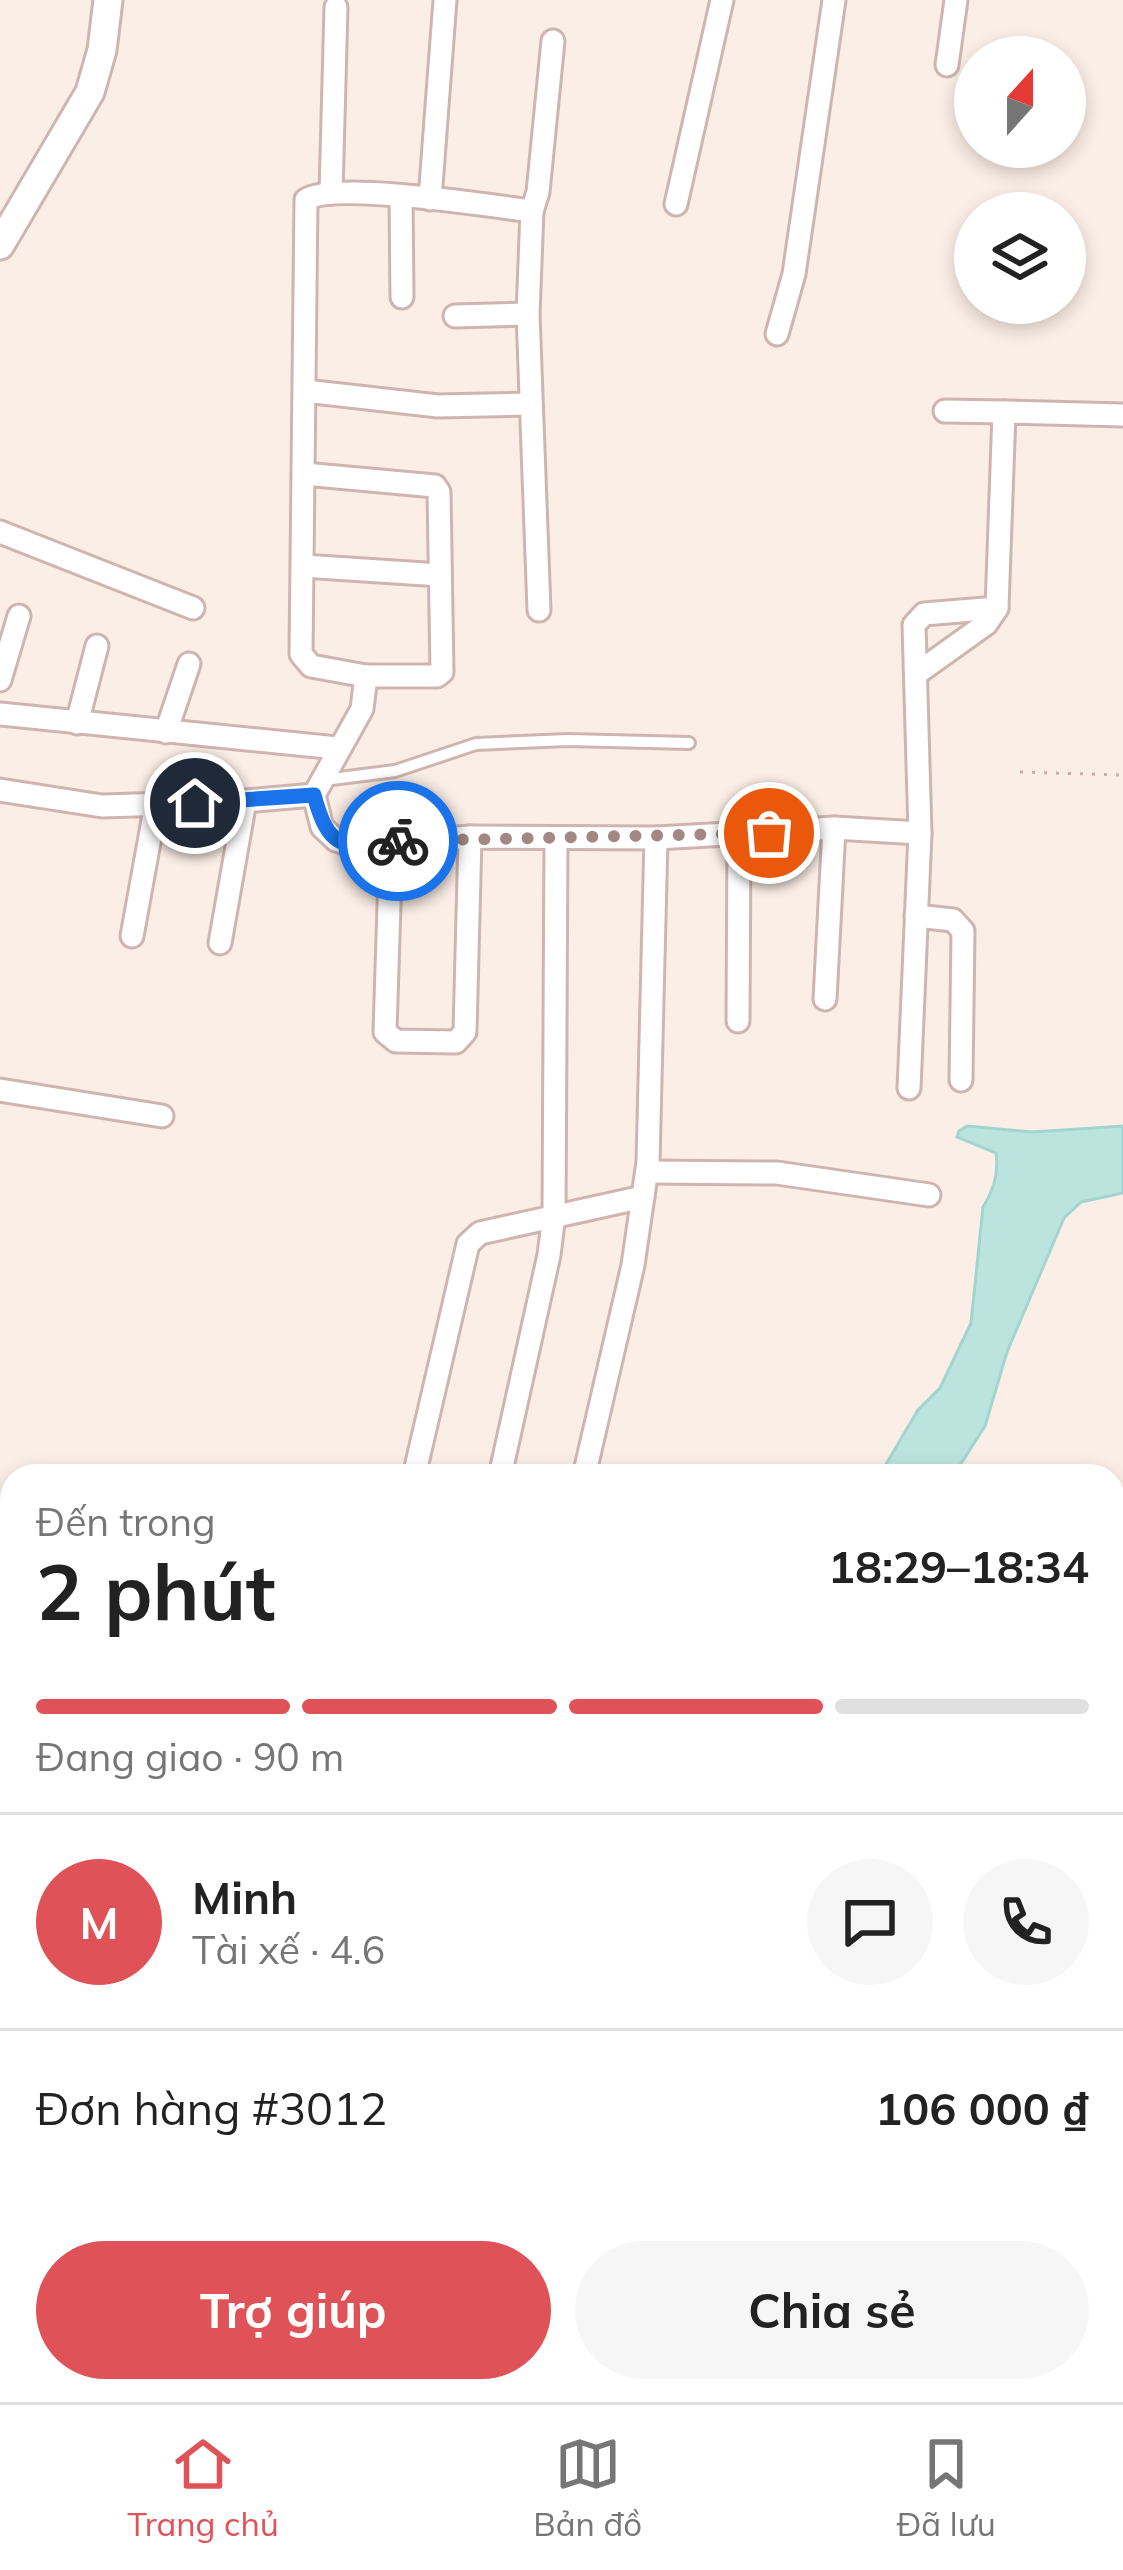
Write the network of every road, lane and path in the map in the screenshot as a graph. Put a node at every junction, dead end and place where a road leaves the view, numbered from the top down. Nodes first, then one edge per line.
1 (108, 0) edge
2 (446, 0) edge
3 (722, 0) edge
4 (835, 0) edge
5 (956, 0) edge
6 (336, 7) dead end
7 (553, 40) dead end
8 (947, 65) dead end
9 (331, 193) junction
10 (401, 196) junction
11 (430, 199) junction
12 (676, 204) dead end
13 (532, 211) junction
14 (1, 241) edge
15 (402, 297) dead end
16 (528, 314) junction
17 (455, 316) dead end
18 (777, 334) dead end
19 (304, 391) junction
20 (531, 404) junction
21 (945, 412) dead end
22 (1004, 412) junction
23 (1123, 415) edge
24 (304, 474) junction
25 (0, 532) edge
26 (303, 566) junction
27 (440, 575) junction
28 (193, 608) dead end
29 (997, 608) junction
30 (539, 610) dead end
31 (19, 616) dead end
32 (97, 646) dead end
33 (188, 664) dead end
34 (916, 674) junction
35 (366, 676) junction
36 (0, 680) edge
37 (0, 714) edge
38 (77, 722) junction
39 (166, 732) junction
40 (688, 742) dead end
41 (337, 748) junction
42 (1020, 772) dead end
43 (1123, 775) edge
44 (317, 788) junction
45 (0, 790) edge
46 (245, 801) junction
47 (157, 804) junction
48 (834, 828) junction
49 (920, 833) junction
50 (739, 835) junction
51 (470, 837) junction
52 (556, 838) junction
53 (656, 838) junction
54 (392, 842) junction
55 (916, 916) junction
56 (132, 936) dead end
57 (220, 943) dead end
58 (825, 999) dead end
59 (738, 1021) dead end
60 (961, 1080) dead end
61 (909, 1088) dead end
62 (0, 1090) edge
63 (162, 1115) dead end
64 (648, 1167) junction
65 (929, 1195) dead end
66 (644, 1197) junction
67 (554, 1215) junction
68 (417, 1464) edge
69 (503, 1464) edge
70 (587, 1464) edge

1 - 14 street
2 - 11 street
3 - 12 street
4 - 18 street
5 - 8 street
6 - 9 street
7 - 13 street
9 - 10 street
9 - 19 street
10 - 11 street
10 - 15 street
11 - 13 street
13 - 16 street
16 - 17 street
16 - 20 street
19 - 20 street
19 - 24 street
20 - 30 street
21 - 22 street
22 - 23 street
22 - 29 street
24 - 26 street
24 - 27 street
25 - 28 street
26 - 27 street
26 - 35 street
27 - 35 street
29 - 34 street
29 - 34 street
31 - 36 street
32 - 38 street
33 - 39 street
34 - 49 street
35 - 41 street
37 - 38 street
38 - 39 street
39 - 41 street
40 - 44 lane
41 - 44 street
42 - 43 path
44 - 46 street
44 - 54 street
45 - 47 street
46 - 47 street
46 - 57 street
47 - 56 street
48 - 49 street
48 - 50 street
48 - 58 street
49 - 55 street
50 - 53 street
50 - 59 street
51 - 52 street
51 - 54 street
51 - 54 street
52 - 53 street
52 - 67 street
53 - 64 street
55 - 60 street
55 - 61 street
62 - 63 street
64 - 65 street
64 - 66 street
66 - 67 street
66 - 70 street
67 - 68 street
67 - 69 street

